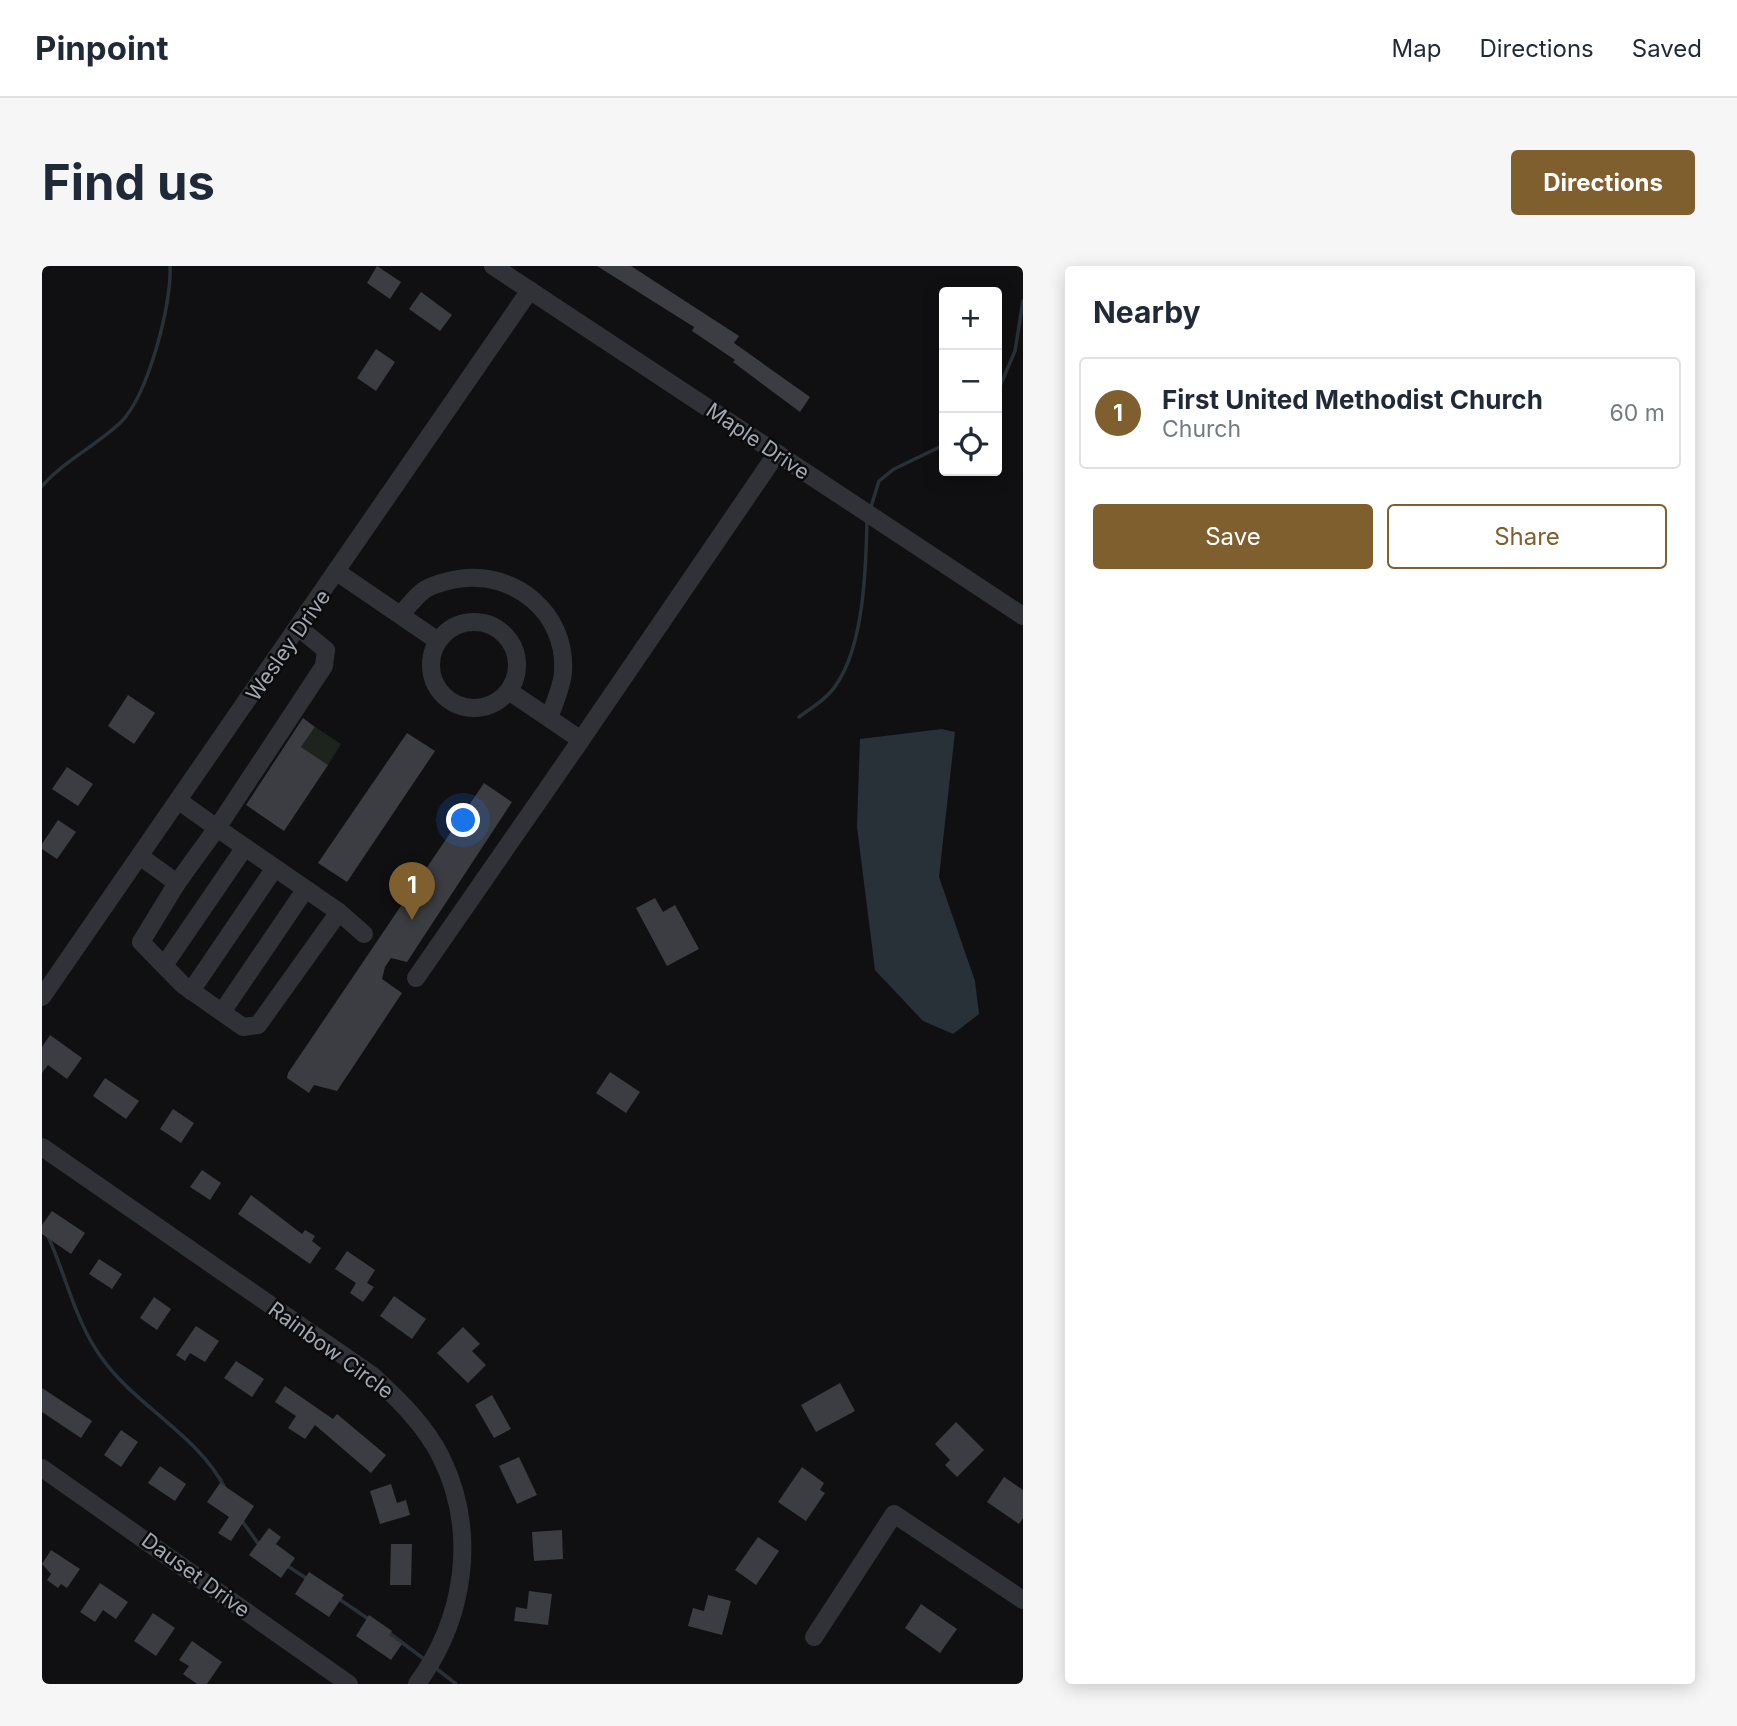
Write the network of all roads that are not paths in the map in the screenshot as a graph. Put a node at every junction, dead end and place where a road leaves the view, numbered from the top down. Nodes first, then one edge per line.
1 (493, 266) edge
2 (530, 290) junction
3 (776, 453) junction
4 (337, 572) junction
5 (401, 614) junction
6 (1023, 616) edge
7 (299, 628) junction
8 (438, 641) junction
9 (509, 691) junction
10 (549, 718) junction
11 (581, 740) junction
12 (179, 802) junction
13 (217, 828) junction
14 (245, 847) junction
15 (141, 857) junction
16 (275, 869) junction
17 (177, 883) junction
18 (305, 890) junction
19 (339, 912) junction
20 (364, 934) dead end
21 (165, 964) junction
22 (416, 978) dead end
23 (191, 991) junction
24 (42, 997) edge
25 (222, 1012) junction
26 (42, 1147) edge
27 (42, 1468) edge
28 (1023, 1600) edge
29 (814, 1637) dead end
30 (349, 1684) edge
31 (417, 1684) edge

1 - 2 street, Maple Drive
2 - 3 street, Maple Drive
2 - 4 street, Wesley Drive
3 - 6 street, Maple Drive
3 - 11 street
4 - 5 street
4 - 7 street, Wesley Drive
5 - 8 street
5 - 10 street
7 - 12 street, Wesley Drive
7 - 13 street
8 - 9 street
8 - 9 street
9 - 10 street
10 - 11 street
11 - 22 street
12 - 13 street
12 - 15 street, Wesley Drive
13 - 14 street
13 - 17 street
14 - 16 street
14 - 21 street
15 - 17 street
15 - 24 street, Wesley Drive
16 - 18 street
16 - 23 street
17 - 21 street
18 - 19 street
18 - 25 street
19 - 20 street
19 - 25 street
21 - 23 street
23 - 25 street
26 - 31 street, Rainbow Circle
27 - 30 street, Dauset Drive
28 - 29 street

